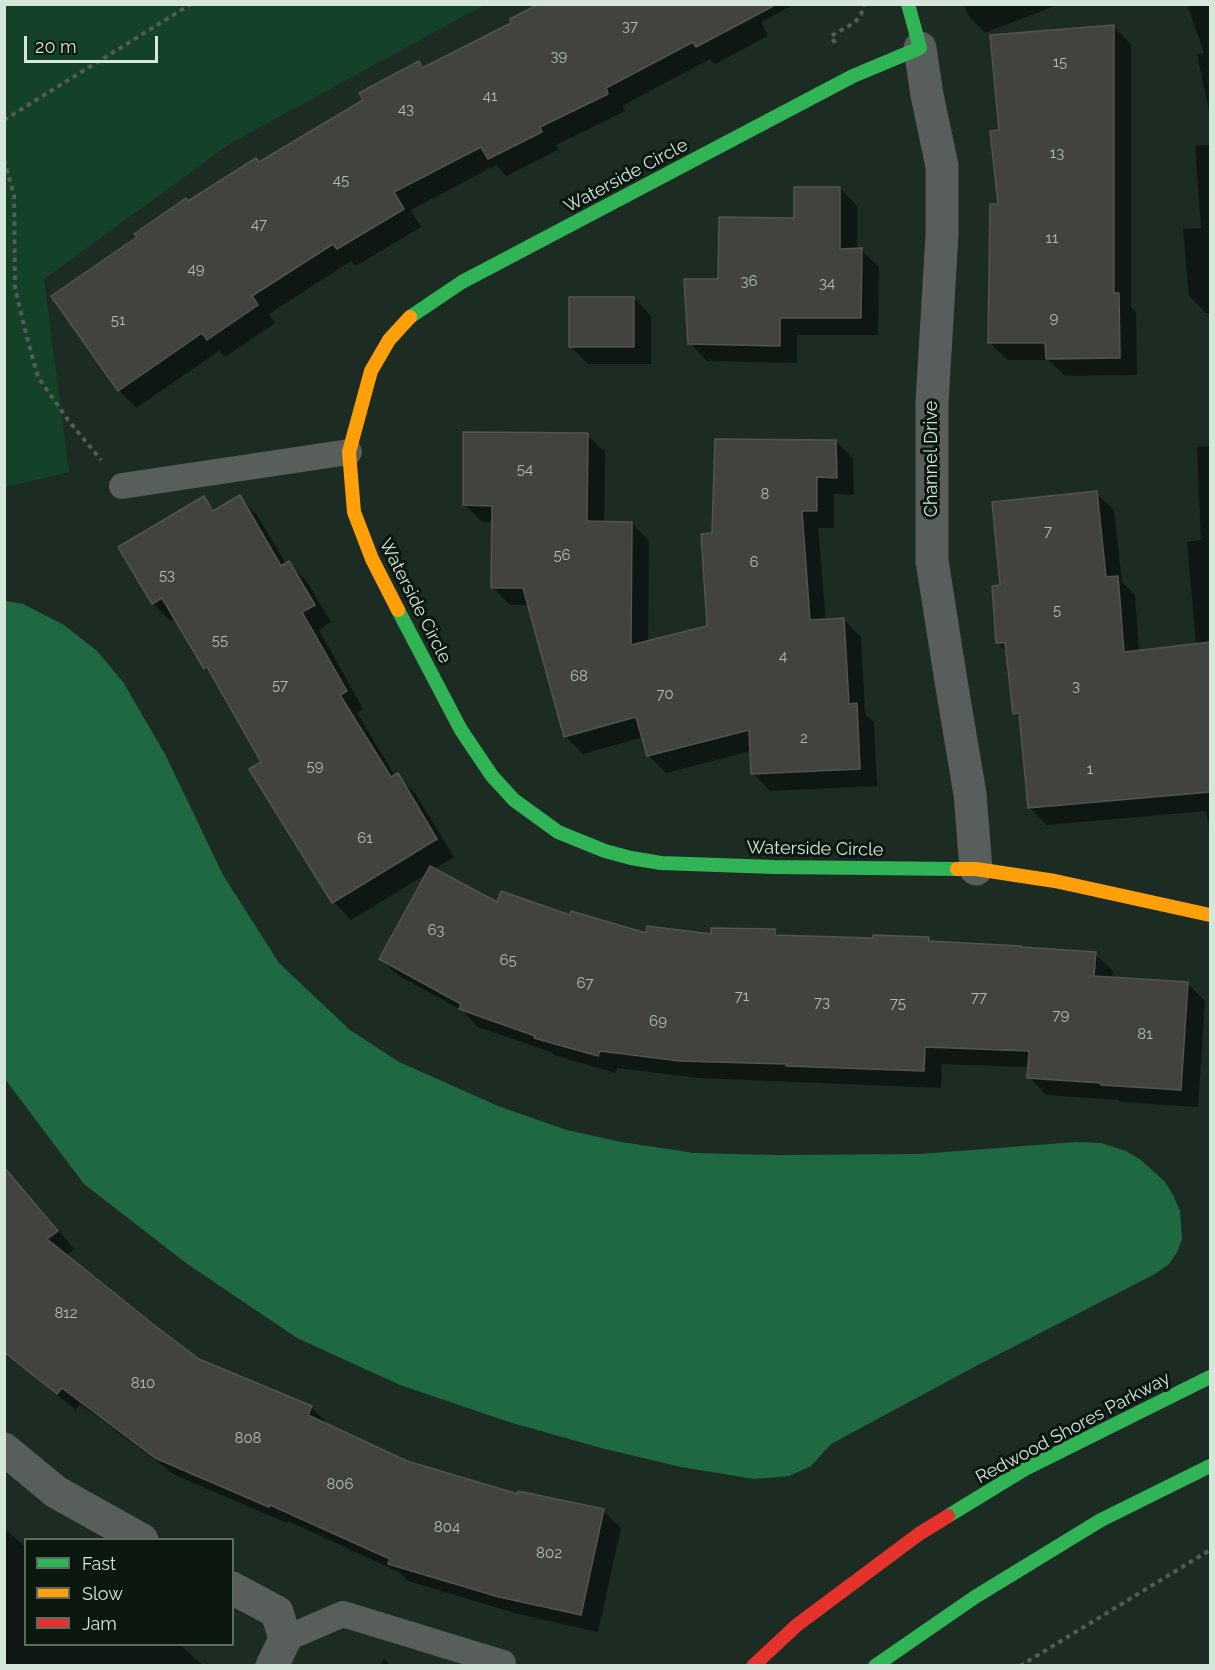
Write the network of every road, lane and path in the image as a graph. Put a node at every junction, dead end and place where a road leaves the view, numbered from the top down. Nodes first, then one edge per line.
1 (190, 4) edge
2 (908, 4) edge
3 (920, 48) junction
4 (4, 120) edge
5 (4, 160) edge
6 (349, 452) junction
7 (122, 486) joint
8 (976, 869) junction
9 (1210, 915) edge
10 (1210, 1377) edge
11 (4, 1449) edge
12 (1210, 1466) edge
13 (140, 1538) edge
14 (1210, 1550) edge
15 (234, 1589) edge
16 (279, 1652) edge
17 (503, 1663) dead end
18 (753, 1665) edge
19 (875, 1665) edge
20 (1020, 1665) edge

1 - 4 path
2 - 3 street
3 - 6 street, Waterside Circle
3 - 8 street, Channel Drive
5 - 7 path
6 - 7 lane
6 - 8 street, Waterside Circle
8 - 9 street, Waterside Circle
10 - 18 street, Redwood Shores Parkway
11 - 13 street
12 - 19 street
14 - 20 path
15 - 16 street
16 - 17 lane

